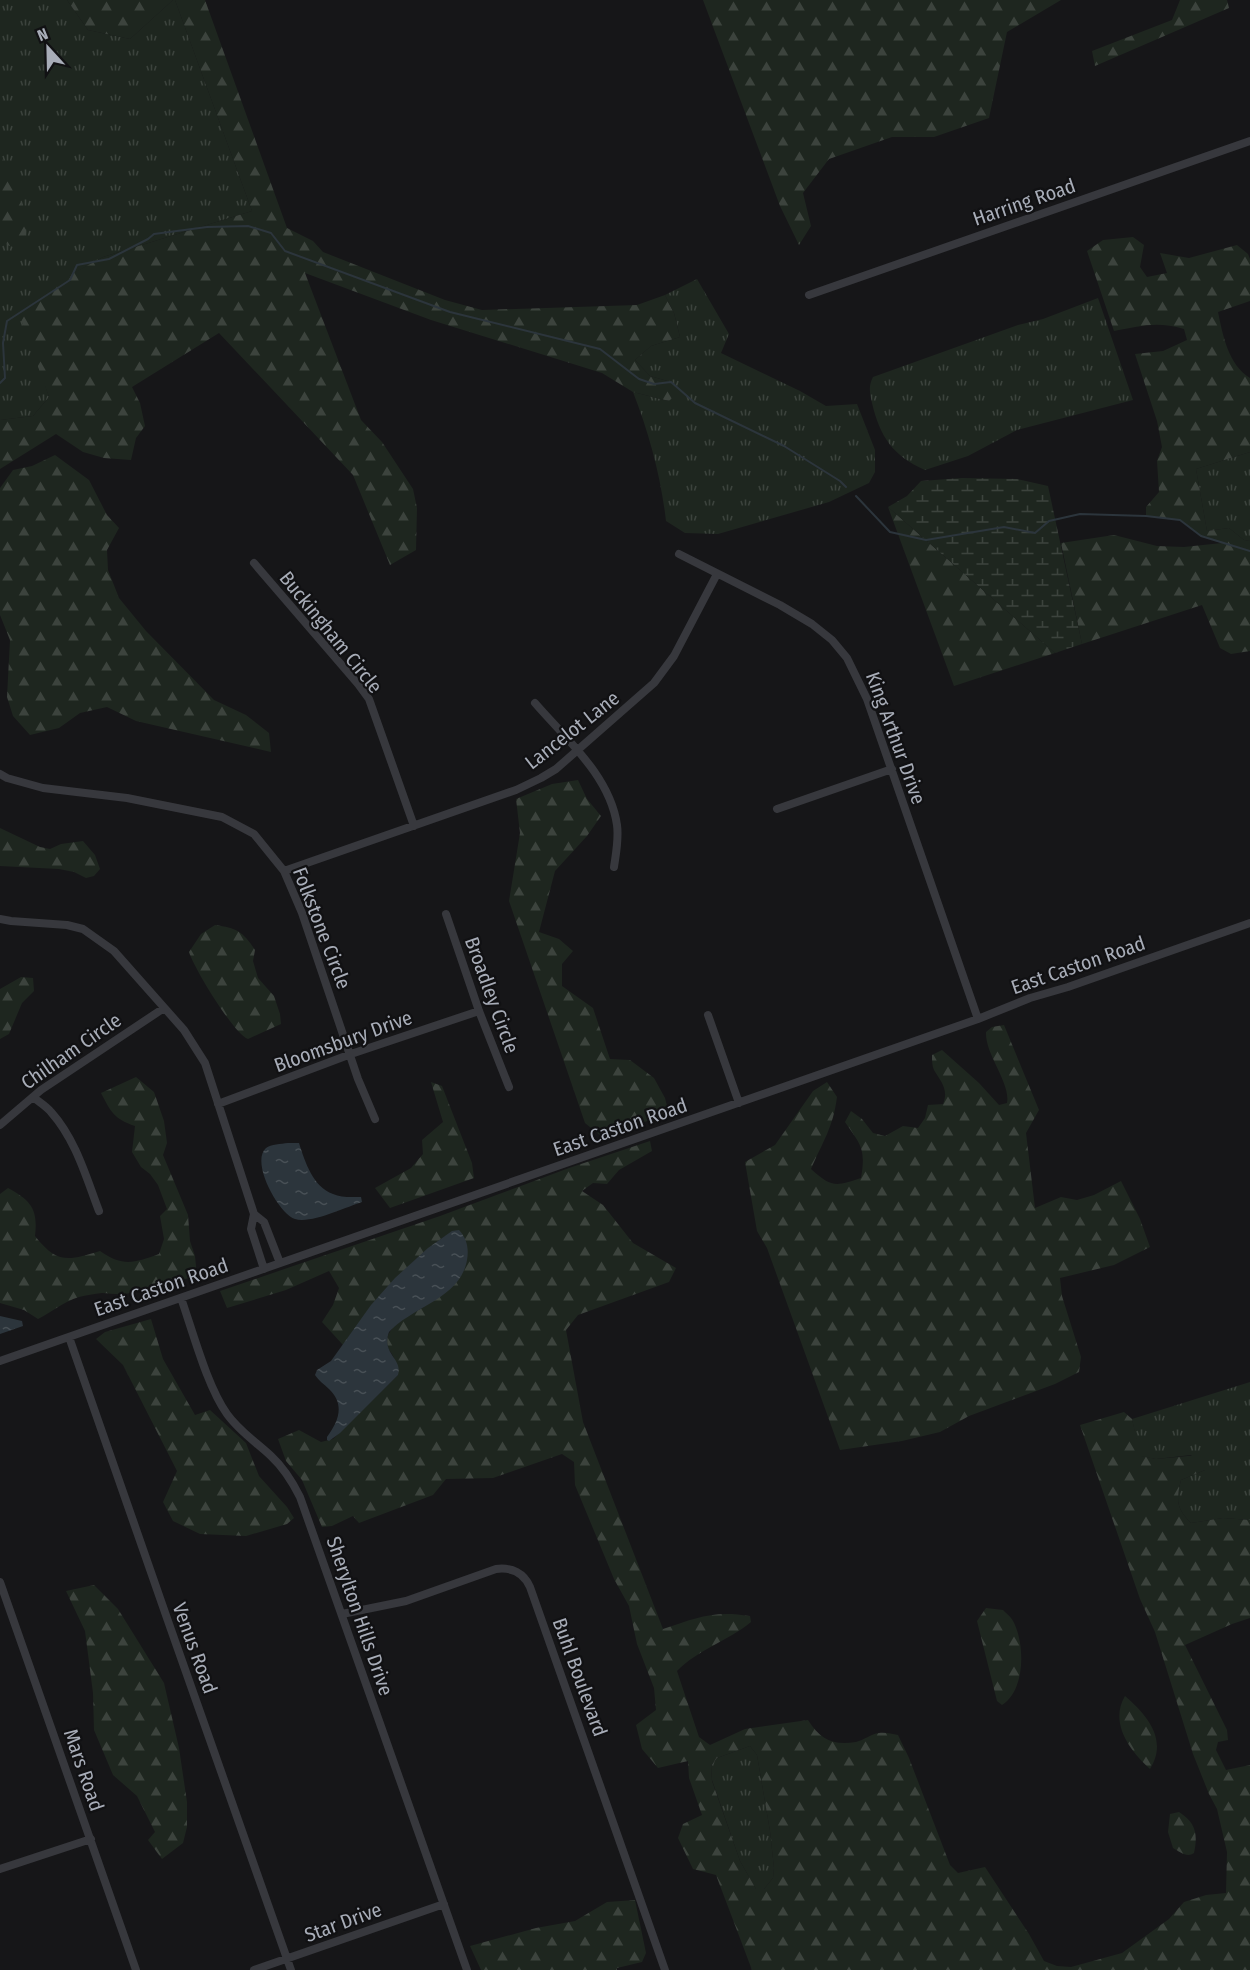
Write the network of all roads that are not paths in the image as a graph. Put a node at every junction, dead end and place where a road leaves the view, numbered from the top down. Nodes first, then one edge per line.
1 (1250, 141) edge
2 (809, 295) dead end
3 (679, 554) dead end
4 (254, 563) dead end
5 (717, 574) junction
6 (535, 703) dead end
7 (577, 751) junction
8 (892, 769) junction
9 (0, 774) edge
10 (777, 809) dead end
11 (414, 826) junction
12 (614, 867) dead end
13 (284, 871) junction
14 (446, 914) dead end
15 (0, 919) edge
16 (1250, 923) edge
17 (164, 1008) junction
18 (479, 1011) junction
19 (708, 1014) dead end
20 (978, 1019) junction
21 (351, 1054) junction
22 (508, 1087) dead end
23 (33, 1097) junction
24 (739, 1102) junction
25 (218, 1104) junction
26 (375, 1119) dead end
27 (0, 1125) edge
28 (99, 1211) dead end
29 (254, 1214) junction
30 (280, 1263) junction
31 (264, 1269) junction
32 (182, 1298) junction
33 (69, 1336) junction
34 (0, 1361) edge
35 (0, 1582) edge
36 (342, 1614) junction
37 (91, 1839) junction
38 (0, 1869) edge
39 (444, 1904) junction
40 (288, 1959) junction
41 (136, 1970) edge
42 (254, 1970) edge
43 (291, 1970) edge
44 (467, 1970) edge
45 (665, 1970) edge

1 - 2 street, Harring Road
3 - 5 street, King Arthur Drive
4 - 11 street, Buckingham Circle
5 - 7 street, Lancelot Lane
5 - 8 street, King Arthur Drive
6 - 7 street
7 - 11 street, Lancelot Lane
7 - 12 street
8 - 10 street
8 - 20 street, King Arthur Drive
9 - 13 street, Folkstone Circle
11 - 13 street, Lancelot Lane
13 - 21 street, Folkstone Circle
14 - 18 street, Broadley Circle
15 - 17 street
16 - 20 street, East Caston Road
17 - 23 street, Chilham Circle
17 - 25 street
18 - 21 street, Bloomsbury Drive
18 - 22 street, Broadley Circle
19 - 24 street
20 - 24 street, East Caston Road
21 - 25 street, Bloomsbury Drive
21 - 26 street, Folkstone Circle
23 - 27 street, Chilham Circle
23 - 28 street
24 - 30 street, East Caston Road
25 - 29 street
29 - 30 street
29 - 31 street
30 - 31 street, East Caston Road
31 - 32 street, East Caston Road
32 - 33 street, East Caston Road
32 - 36 street, Sherylton Hills Drive
33 - 34 street, East Caston Road
33 - 40 street, Venus Road
35 - 37 street, Mars Road
36 - 39 street, Sherylton Hills Drive
36 - 45 street, Buhl Boulevard
37 - 38 street
37 - 41 street, Mars Road
39 - 40 street, Star Drive
39 - 44 street, Sherylton Hills Drive
40 - 42 street, Star Drive
40 - 43 street, Venus Road

